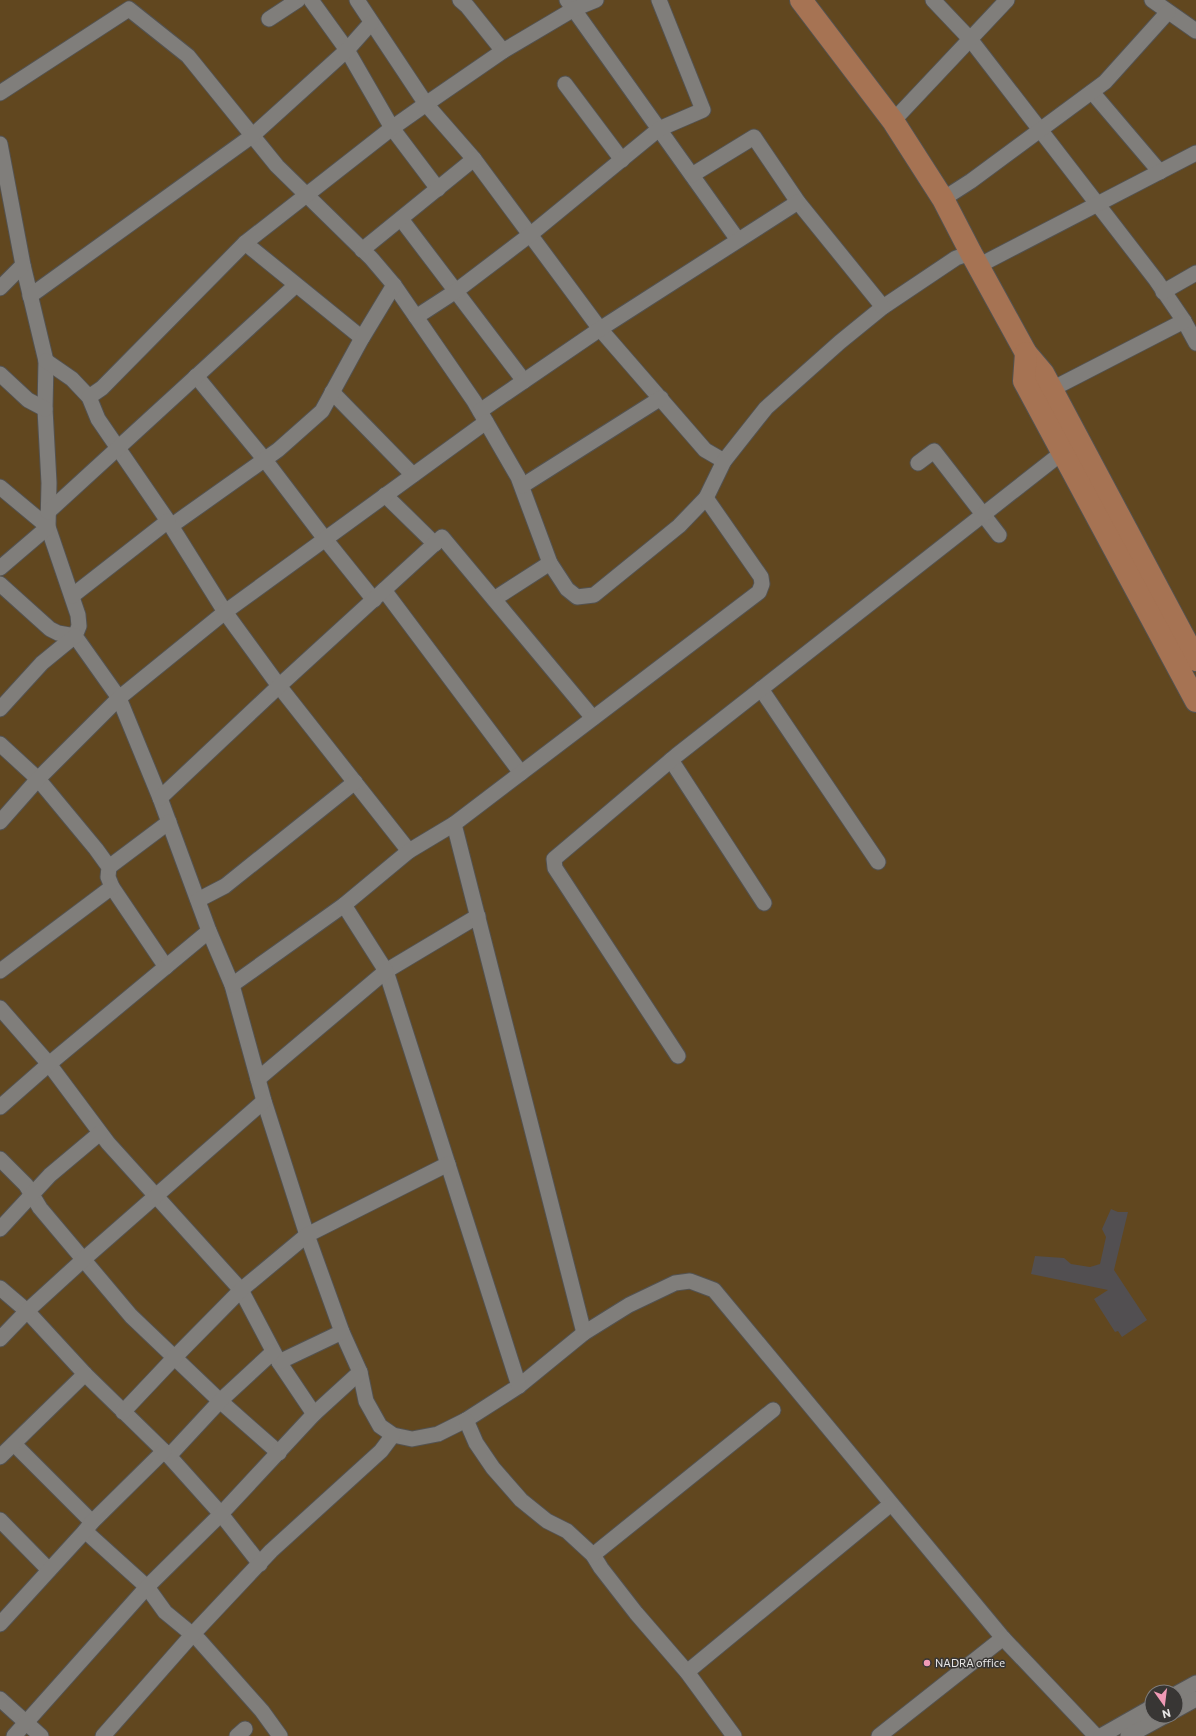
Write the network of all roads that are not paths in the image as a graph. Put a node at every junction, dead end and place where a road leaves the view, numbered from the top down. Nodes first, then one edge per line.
1 (298, 0) edge
2 (311, 0) edge
3 (357, 0) edge
4 (460, 0) edge
5 (596, 0) edge
6 (659, 0) edge
7 (801, 0) edge
8 (933, 0) edge
9 (1007, 0) edge
10 (1152, 0) edge
11 (128, 4) edge
12 (571, 5) edge
13 (1168, 12) junction
14 (269, 19) dead end
15 (371, 22) junction
16 (1196, 31) edge
17 (970, 39) junction
18 (347, 50) junction
19 (503, 51) junction
20 (565, 84) dead end
21 (1092, 92) junction
22 (0, 93) edge
23 (426, 104) junction
24 (893, 121) junction
25 (392, 128) junction
26 (659, 129) junction
27 (1040, 131) junction
28 (252, 136) junction
29 (1196, 153) edge
30 (1, 154) edge
31 (474, 159) junction
32 (622, 160) junction
33 (1160, 172) junction
34 (692, 175) junction
35 (438, 189) junction
36 (308, 194) junction
37 (943, 199) junction
38 (798, 202) junction
39 (1097, 204) junction
40 (401, 219) junction
41 (531, 234) junction
42 (738, 240) junction
43 (245, 243) junction
44 (362, 250) junction
45 (974, 260) junction
46 (23, 265) junction
47 (1196, 273) edge
48 (296, 285) junction
49 (394, 285) junction
50 (0, 288) edge
51 (456, 291) junction
52 (1163, 292) junction
53 (30, 296) junction
54 (883, 307) junction
55 (416, 317) junction
56 (600, 329) junction
57 (1191, 330) edge
58 (362, 338) junction
59 (1026, 353) junction
60 (46, 361) junction
61 (0, 374) edge
62 (196, 376) junction
63 (524, 381) junction
64 (1052, 389) junction
65 (332, 392) junction
66 (89, 397) junction
67 (660, 398) junction
68 (45, 409) junction
69 (483, 417) junction
70 (119, 448) junction
71 (1063, 452) junction
72 (265, 460) junction
73 (724, 461) junction
74 (918, 462) dead end
75 (413, 475) junction
76 (522, 486) junction
77 (0, 487) edge
78 (385, 495) junction
79 (706, 498) junction
80 (48, 512) junction
81 (983, 515) junction
82 (170, 523) junction
83 (48, 528) junction
84 (999, 535) dead end
85 (325, 539) junction
86 (435, 544) junction
87 (550, 564) junction
88 (0, 568) edge
89 (0, 584) edge
90 (379, 595) junction
91 (72, 596) junction
92 (494, 599) junction
93 (225, 612) junction
94 (74, 636) junction
95 (1196, 660) edge
96 (279, 686) junction
97 (761, 689) junction
98 (119, 698) junction
99 (1196, 701) edge
100 (0, 709) edge
101 (593, 718) junction
102 (0, 744) edge
103 (671, 760) junction
104 (521, 773) junction
105 (38, 779) junction
106 (355, 782) junction
107 (160, 798) junction
108 (0, 822) edge
109 (169, 822) junction
110 (454, 824) junction
111 (409, 851) junction
112 (878, 862) dead end
113 (109, 867) junction
114 (112, 886) junction
115 (198, 900) junction
116 (764, 903) dead end
117 (344, 905) junction
118 (478, 916) junction
119 (209, 931) junction
120 (166, 967) junction
121 (0, 971) edge
122 (386, 972) junction
123 (232, 985) junction
124 (0, 1008) edge
125 (678, 1056) dead end
126 (49, 1064) junction
127 (258, 1079) junction
128 (264, 1100) junction
129 (0, 1107) edge
130 (100, 1133) junction
131 (0, 1159) edge
132 (448, 1164) junction
133 (31, 1194) junction
134 (156, 1197) junction
135 (0, 1229) edge
136 (307, 1235) junction
137 (84, 1259) junction
138 (0, 1288) edge
139 (242, 1290) junction
140 (27, 1311) junction
141 (342, 1332) junction
142 (584, 1333) junction
143 (0, 1339) edge
144 (276, 1357) junction
145 (174, 1358) junction
146 (360, 1372) junction
147 (85, 1374) junction
148 (518, 1386) junction
149 (220, 1401) junction
150 (773, 1410) dead end
151 (123, 1412) junction
152 (314, 1414) junction
153 (466, 1420) junction
154 (393, 1435) junction
155 (14, 1444) junction
156 (279, 1453) junction
157 (166, 1454) junction
158 (0, 1457) edge
159 (891, 1504) junction
160 (221, 1514) junction
161 (0, 1520) edge
162 (89, 1527) junction
163 (594, 1555) junction
164 (260, 1564) junction
165 (49, 1570) junction
166 (147, 1587) junction
167 (0, 1624) edge
168 (192, 1635) junction
169 (1003, 1638) junction
170 (687, 1672) junction
171 (1196, 1683) edge
172 (1184, 1690) edge
173 (1196, 1699) edge
174 (0, 1700) edge
175 (1184, 1706) edge
176 (1144, 1712) edge
177 (26, 1722) junction
178 (1150, 1724) edge
179 (14, 1736) edge
180 (41, 1736) edge
181 (104, 1736) edge
182 (280, 1736) edge
183 (734, 1736) edge
184 (879, 1736) edge
185 (1096, 1736) edge
186 (1101, 1736) edge
187 (1128, 1736) edge

1 - 14 street
2 - 18 street
3 - 15 street
4 - 19 street
5 - 12 street
6 - 26 street
7 - 24 main road
8 - 17 street
9 - 17 street
10 - 13 street
11 - 22 street
11 - 28 street
12 - 19 street
12 - 26 street
13 - 16 street
13 - 21 street
15 - 18 street
15 - 23 street
17 - 24 street
17 - 27 street
18 - 25 street
18 - 28 street
19 - 23 street
20 - 32 street
21 - 27 street
21 - 33 street
23 - 25 street
23 - 31 street
24 - 37 main road
25 - 35 street
25 - 36 street
26 - 32 street
26 - 34 street
27 - 37 street
27 - 39 street
28 - 36 street
28 - 53 street
29 - 33 street
30 - 46 street
31 - 35 street
31 - 41 street
32 - 41 street
33 - 39 street
34 - 38 street
34 - 42 street
35 - 40 street
36 - 43 street
36 - 44 street
37 - 45 main road
38 - 42 street
38 - 54 street
39 - 45 street
39 - 52 street
40 - 44 street
40 - 51 street
41 - 51 street
41 - 56 street
42 - 56 street
43 - 48 street
43 - 66 street
44 - 49 street
45 - 54 street
45 - 59 main road
46 - 50 street
46 - 53 street
47 - 52 street
48 - 58 street
48 - 62 street
49 - 55 street
49 - 58 street
51 - 55 street
51 - 63 street
52 - 57 street
53 - 60 street
54 - 73 street
55 - 69 street
56 - 63 street
56 - 67 street
57 - 64 street
58 - 65 street
59 - 64 main road
59 - 71 main road
60 - 66 street
60 - 68 street
61 - 68 street
62 - 70 street
62 - 72 street
63 - 69 street
64 - 95 main road
65 - 72 street
65 - 75 street
66 - 70 street
67 - 73 street
67 - 76 street
68 - 80 street
69 - 75 street
69 - 76 street
70 - 80 street
70 - 82 street
71 - 81 street
71 - 99 main road
72 - 82 street
72 - 85 street
73 - 79 street
74 - 81 street
75 - 78 street
76 - 87 street
77 - 83 street
78 - 85 street
78 - 86 street
79 - 87 street
79 - 101 street
80 - 83 street
81 - 84 street
81 - 97 street
82 - 91 street
82 - 93 street
83 - 88 street
83 - 91 street
85 - 90 street
85 - 93 street
86 - 90 street
86 - 92 street
87 - 92 street
89 - 94 street
90 - 96 street
90 - 104 street
91 - 94 street
92 - 101 street
93 - 96 street
93 - 98 street
94 - 98 street
94 - 100 street
96 - 106 street
96 - 107 street
97 - 103 street
97 - 112 street
98 - 105 street
98 - 107 street
101 - 104 street
102 - 105 street
103 - 116 street
103 - 125 street
104 - 110 street
105 - 108 street
105 - 113 street
106 - 111 street
106 - 115 street
107 - 109 street
109 - 113 street
109 - 115 street
110 - 111 street
110 - 118 street
111 - 117 street
113 - 114 street
114 - 120 street
114 - 121 street
115 - 119 street
117 - 122 street
117 - 123 street
118 - 122 street
118 - 142 street
119 - 120 street
119 - 123 street
120 - 126 street
122 - 127 street
122 - 132 street
123 - 127 street
124 - 126 street
126 - 129 street
126 - 130 street
127 - 128 street
128 - 134 street
128 - 136 street
130 - 133 street
130 - 134 street
131 - 133 street
132 - 136 street
132 - 148 street
133 - 135 street
133 - 137 street
134 - 137 street
134 - 139 street
136 - 139 street
136 - 141 street
137 - 140 street
137 - 145 street
138 - 140 street
139 - 144 street
139 - 145 street
140 - 143 street
140 - 147 street
141 - 144 street
141 - 146 street
142 - 148 street
142 - 159 street
144 - 149 street
144 - 152 street
145 - 149 street
145 - 151 street
146 - 152 street
146 - 154 street
147 - 151 street
147 - 155 street
148 - 153 street
149 - 156 street
149 - 157 street
150 - 163 street
151 - 157 street
152 - 156 street
153 - 154 street
153 - 163 street
154 - 164 street
155 - 158 street
155 - 162 street
156 - 160 street
157 - 160 street
157 - 162 street
159 - 169 street
159 - 170 street
160 - 164 street
160 - 166 street
161 - 165 street
162 - 165 street
162 - 166 street
163 - 170 street
164 - 168 street
165 - 167 street
166 - 168 street
166 - 177 street
168 - 181 street
168 - 182 street
169 - 184 street
169 - 185 street
170 - 183 street
171 - 172 street
173 - 175 street
174 - 177 street
176 - 186 street
177 - 179 street
177 - 180 street
178 - 187 street

